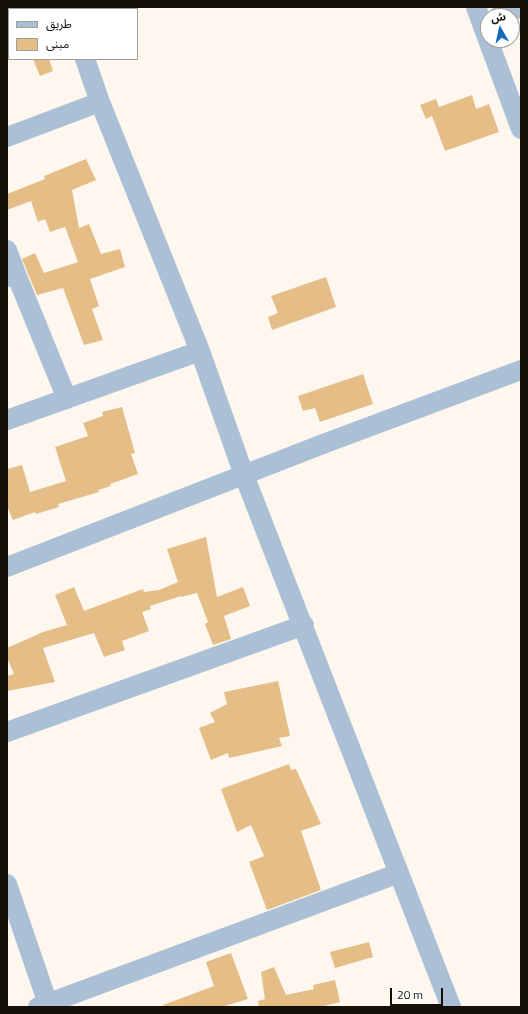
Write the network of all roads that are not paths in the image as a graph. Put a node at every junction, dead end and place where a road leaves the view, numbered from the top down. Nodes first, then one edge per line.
1 (495, 48) edge
2 (85, 60) edge
3 (100, 102) junction
4 (521, 129) edge
5 (7, 137) edge
6 (7, 250) edge
7 (12, 275) edge
8 (200, 351) junction
9 (521, 370) edge
10 (67, 398) junction
11 (7, 420) edge
12 (244, 475) junction
13 (7, 567) edge
14 (304, 625) junction
15 (7, 732) edge
16 (399, 873) junction
17 (7, 884) edge
18 (45, 1006) edge
19 (446, 1006) edge

1 - 4 street
2 - 3 street
3 - 5 street
3 - 8 street
6 - 7 street
7 - 10 street
8 - 10 street
8 - 12 street
9 - 12 street
10 - 11 street
12 - 13 street
12 - 14 street
14 - 15 street
14 - 16 street
16 - 18 street
16 - 19 street
17 - 18 street

